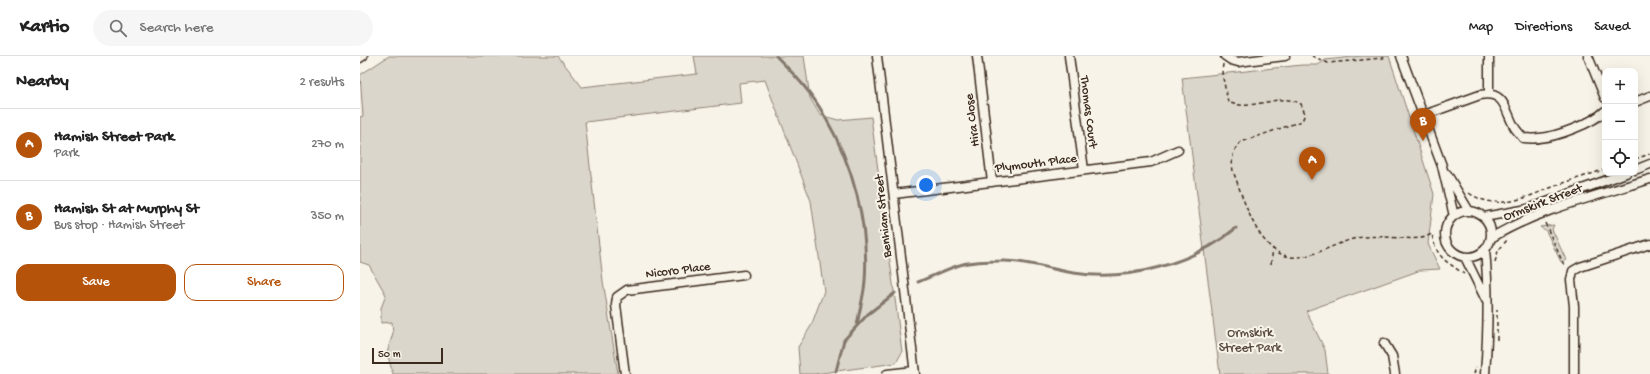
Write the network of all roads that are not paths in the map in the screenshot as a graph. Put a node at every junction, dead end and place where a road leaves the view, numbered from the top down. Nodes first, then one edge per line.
1 (363, 56) edge
2 (877, 56) edge
3 (977, 56) edge
4 (1069, 56) edge
5 (1225, 56) edge
6 (1285, 56) edge
7 (1401, 56) edge
8 (1489, 56) edge
9 (1588, 56) edge
10 (360, 58) edge
11 (1602, 91) edge
12 (1489, 93) junction
13 (1650, 96) edge
14 (1638, 101) edge
15 (1602, 114) edge
16 (1424, 115) junction
17 (1178, 150) dead end
18 (1650, 164) edge
19 (1442, 166) junction
20 (1638, 169) edge
21 (1084, 170) junction
22 (1618, 176) edge
23 (1650, 179) edge
24 (992, 182) junction
25 (894, 194) junction
26 (1469, 211) junction
27 (1454, 216) junction
28 (1484, 217) junction
29 (1491, 238) junction
30 (1650, 244) edge
31 (1485, 250) junction
32 (1465, 257) junction
33 (744, 275) dead end
34 (1487, 302) junction
35 (1384, 343) dead end
36 (915, 372) edge
37 (625, 374) edge
38 (887, 374) edge
39 (1394, 374) edge
40 (1485, 374) edge
41 (1574, 374) edge

1 - 10 street
2 - 25 street, Benhiam Street
3 - 24 street, Hira Close
4 - 21 street, Thomas Court
5 - 6 street
7 - 16 street
8 - 12 street
9 - 11 street
12 - 15 street
12 - 16 street
13 - 14 street
16 - 19 street
17 - 21 street, Plymouth Place
18 - 20 street
19 - 26 street
19 - 27 street
21 - 24 street, Plymouth Place
22 - 28 street, Ormskirk Street
23 - 29 street, Ormskirk Street
24 - 25 street, Plymouth Place
25 - 36 street, Benhiam Street
26 - 27 street
26 - 28 street
27 - 32 street
28 - 29 street
29 - 31 street
30 - 41 street
31 - 32 street
31 - 34 street
32 - 34 street
33 - 37 street, Nicoro Place
34 - 40 street
35 - 39 street
36 - 38 street

